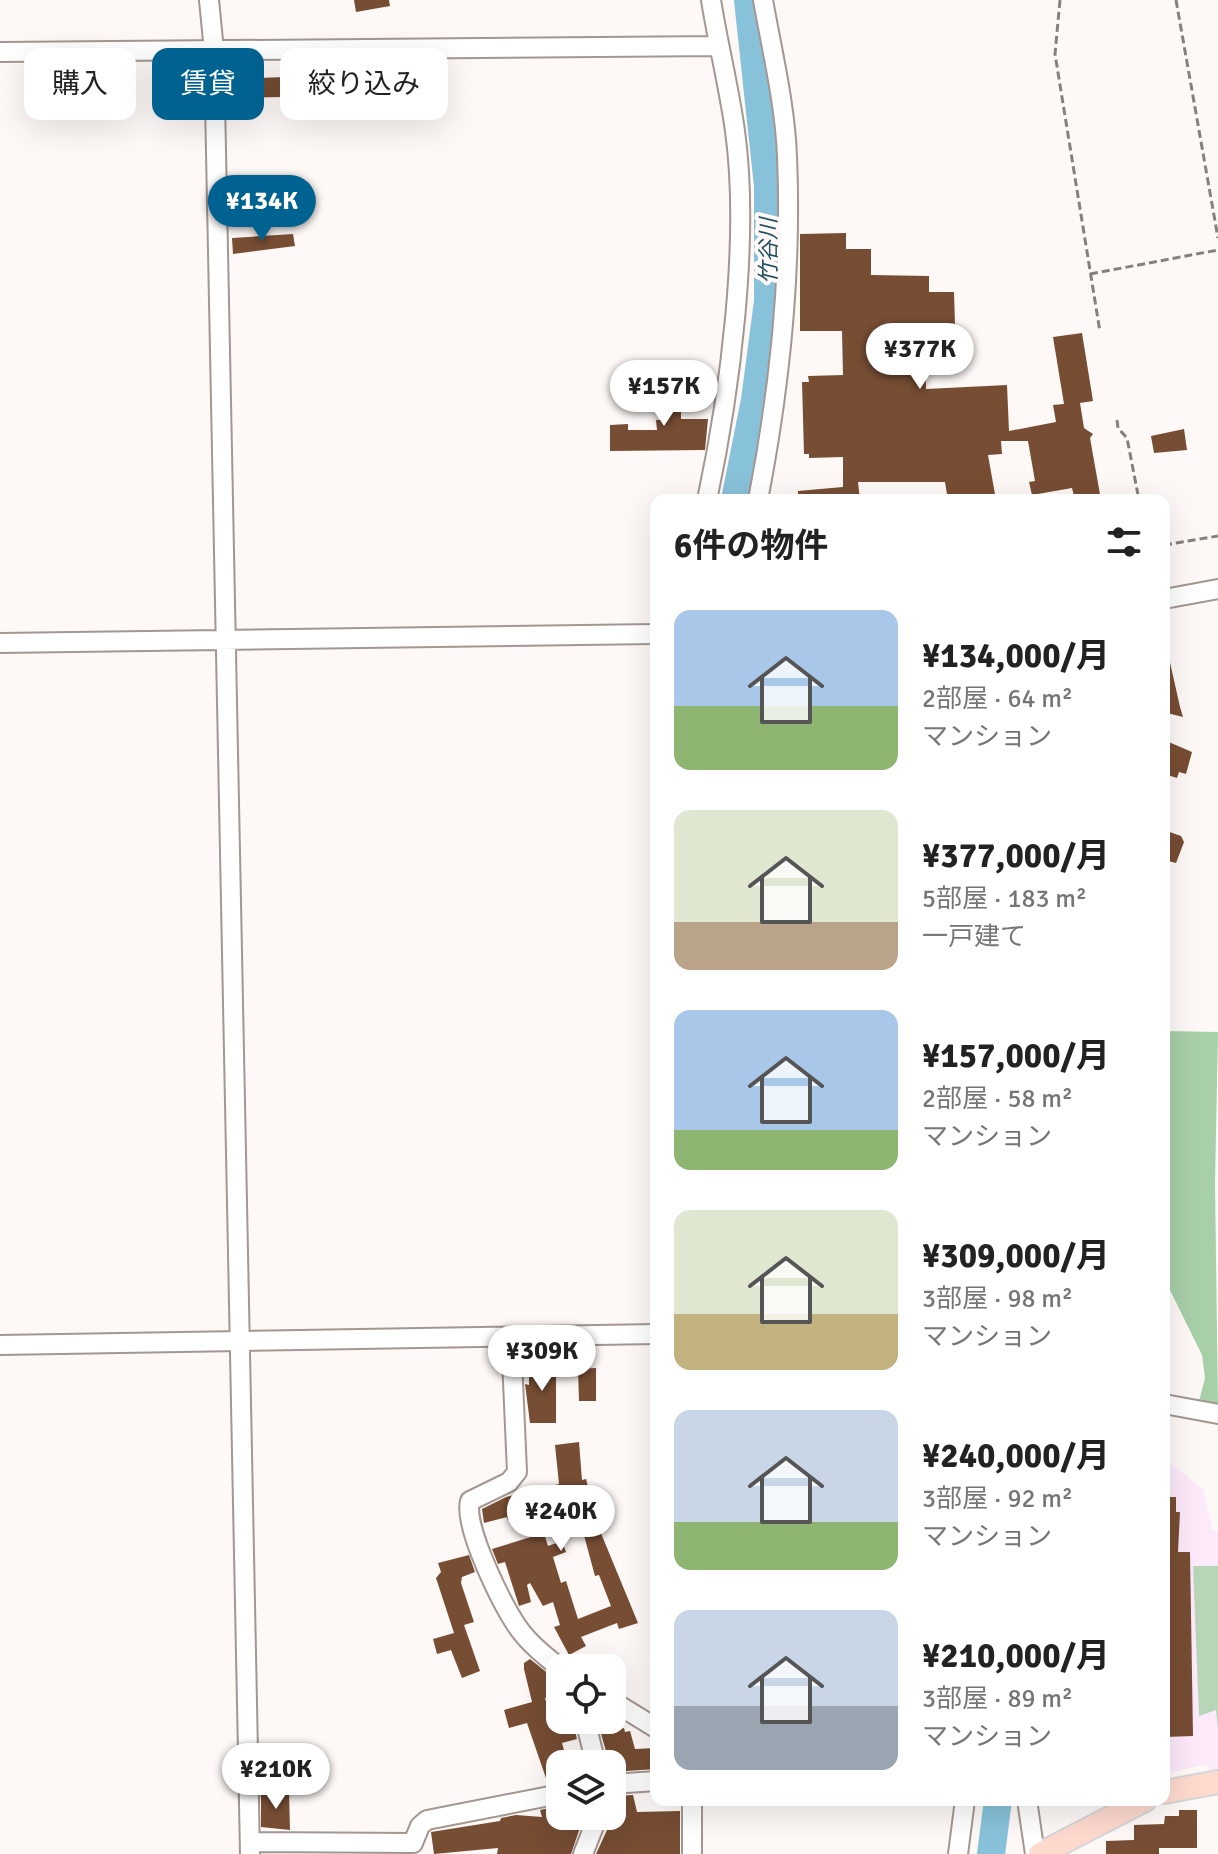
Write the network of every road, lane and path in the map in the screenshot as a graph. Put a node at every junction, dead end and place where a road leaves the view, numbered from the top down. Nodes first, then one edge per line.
1 (209, 0) edge
2 (711, 0) edge
3 (763, 0) edge
4 (1060, 0) edge
5 (1176, 0) edge
6 (718, 46) junction
7 (214, 48) edge
8 (152, 51) edge
9 (264, 51) edge
10 (0, 52) edge
11 (215, 120) edge
12 (1218, 238) edge
13 (1218, 250) edge
14 (1090, 274) junction
15 (1100, 332) dead end
16 (1117, 420) dead end
17 (708, 494) edge
18 (759, 494) edge
19 (1138, 494) edge
20 (1218, 536) edge
21 (1170, 544) edge
22 (1218, 589) edge
23 (1170, 598) edge
24 (650, 634) edge
25 (226, 639) junction
26 (0, 643) edge
27 (650, 1334) edge
28 (511, 1336) junction
29 (242, 1340) junction
30 (0, 1345) edge
31 (1170, 1405) edge
32 (1218, 1414) edge
33 (546, 1656) edge
34 (626, 1710) edge
35 (650, 1724) edge
36 (650, 1781) edge
37 (1218, 1782) edge
38 (626, 1783) edge
39 (1170, 1791) edge
40 (546, 1797) edge
41 (692, 1806) edge
42 (964, 1806) edge
43 (1028, 1806) edge
44 (1133, 1806) edge
45 (592, 1830) edge
46 (250, 1848) edge
47 (583, 1854) edge
48 (692, 1854) edge
49 (958, 1854) edge
50 (1037, 1854) edge

1 - 7 street
2 - 6 street
3 - 18 street
4 - 14 path
5 - 12 path
6 - 9 street
6 - 17 street
8 - 10 street
11 - 25 street
13 - 14 path
14 - 15 path
16 - 19 path
20 - 21 path
22 - 23 street
24 - 25 street
25 - 26 street
25 - 29 street
27 - 28 street
28 - 29 street
28 - 33 street
29 - 30 street
29 - 46 street
31 - 32 street
34 - 35 street
36 - 38 street
37 - 39 main road
40 - 46 street
41 - 48 street
42 - 49 street
43 - 50 street
44 - 50 main road
45 - 47 street

